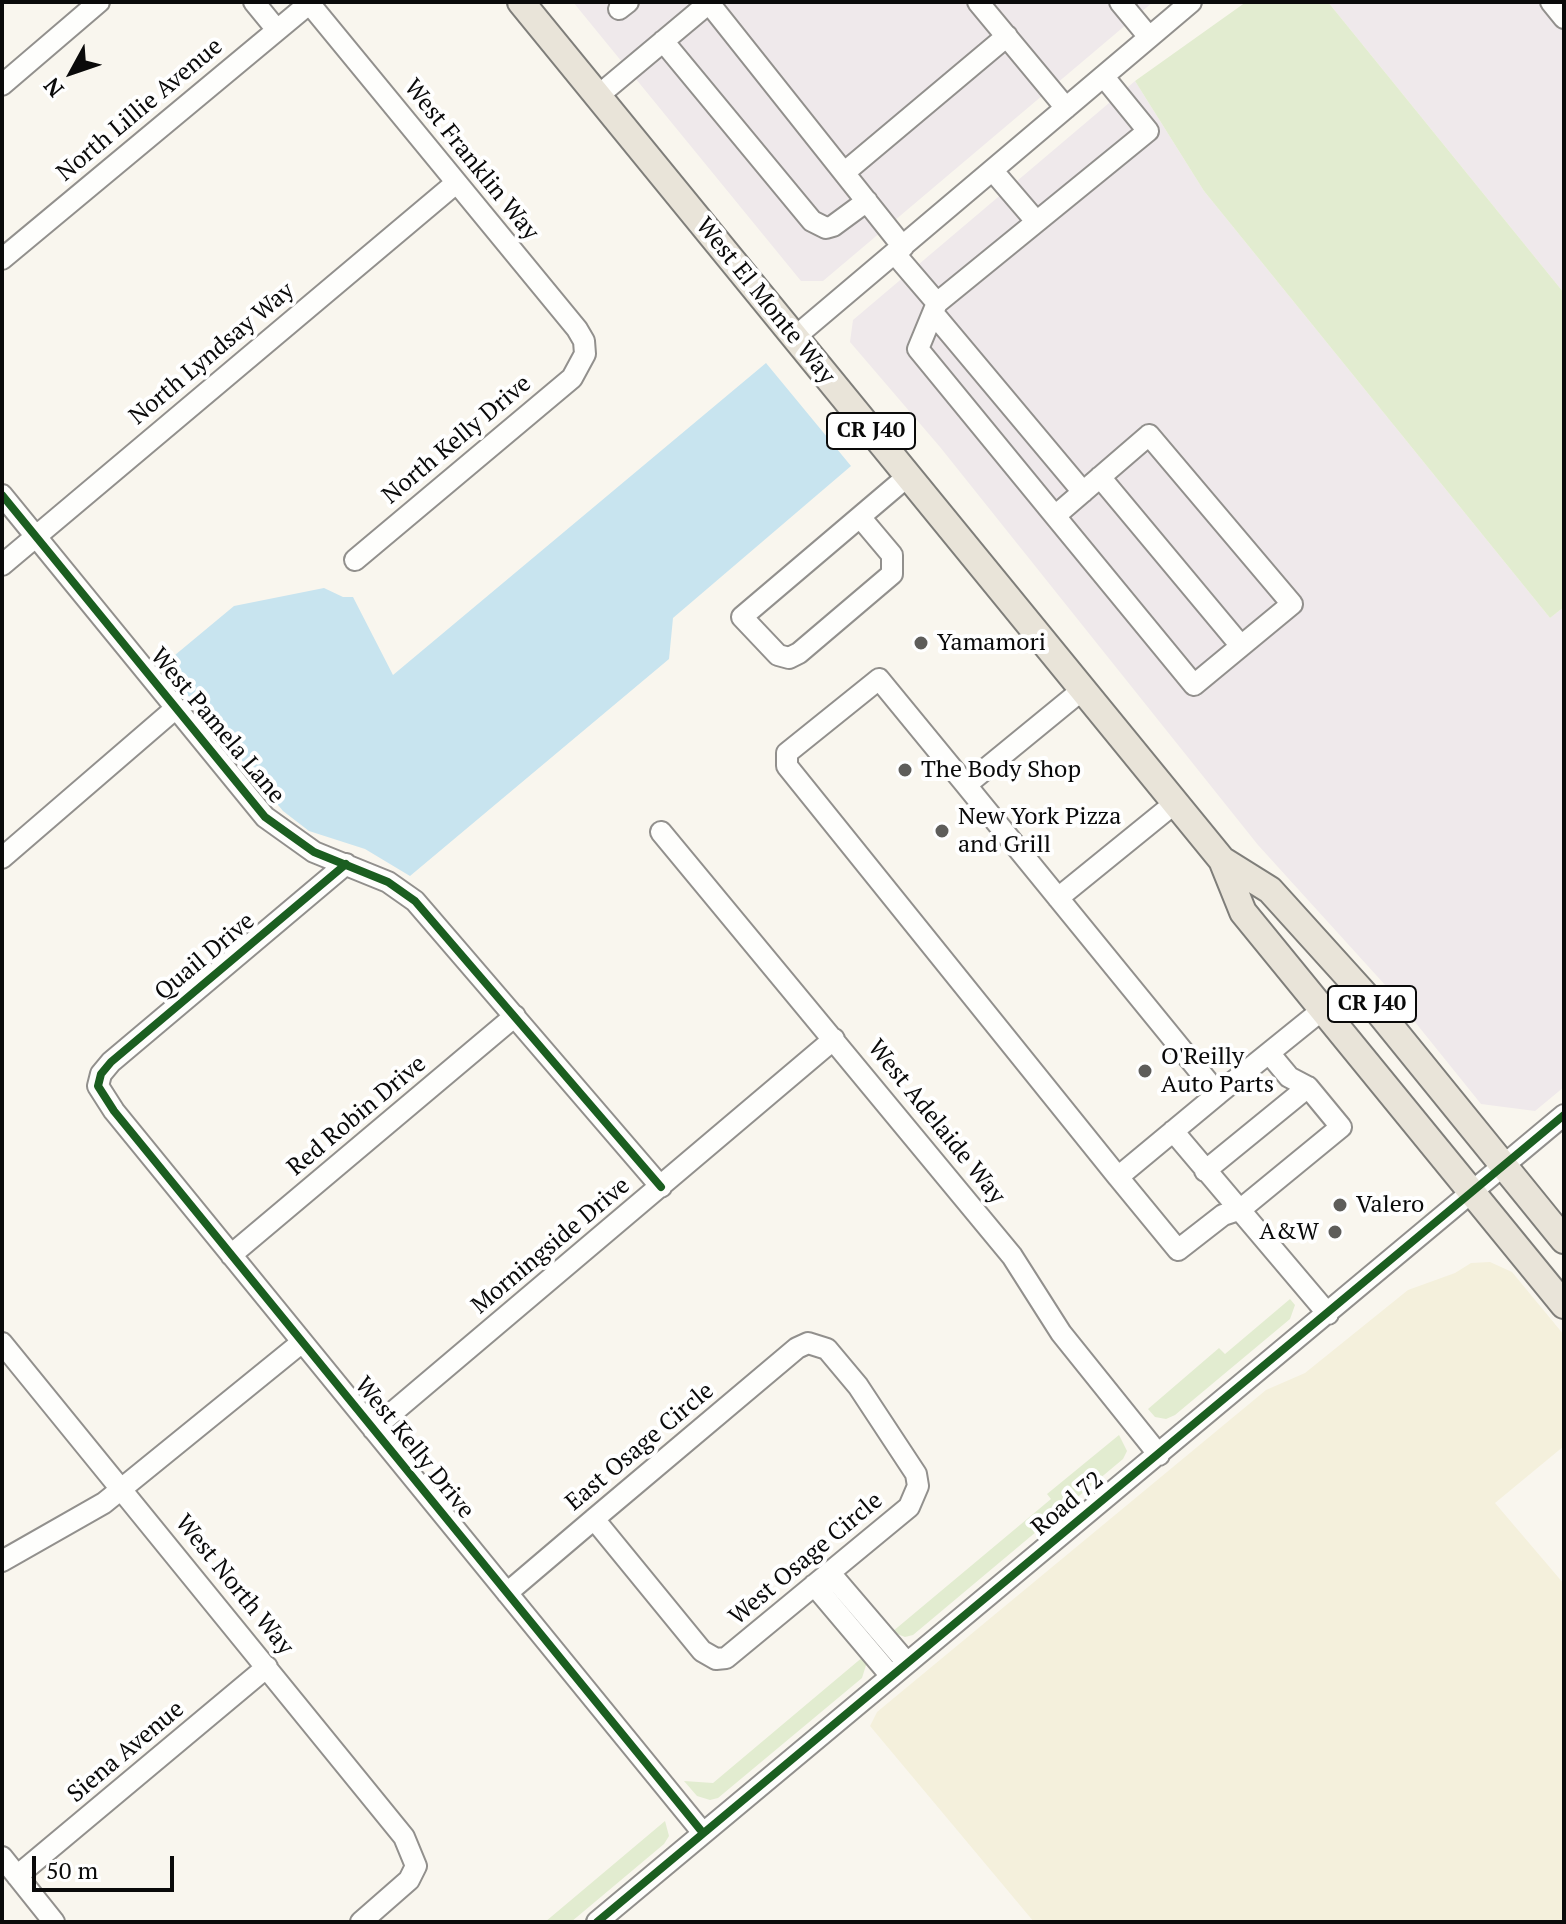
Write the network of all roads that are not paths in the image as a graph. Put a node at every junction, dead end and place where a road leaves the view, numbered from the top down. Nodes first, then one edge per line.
1 (99, 2) edge
2 (254, 2) edge
3 (521, 2) edge
4 (709, 2) edge
5 (978, 2) edge
6 (1120, 2) edge
7 (1191, 2) edge
8 (1551, 2) edge
9 (310, 3) edge
10 (1564, 18) edge
11 (277, 30) junction
12 (1007, 36) junction
13 (1149, 37) junction
14 (663, 41) junction
15 (1104, 77) junction
16 (2, 85) edge
17 (599, 95) junction
18 (1066, 108) junction
19 (993, 171) junction
20 (845, 172) junction
21 (456, 183) junction
22 (867, 201) junction
23 (1035, 220) junction
24 (899, 250) junction
25 (3, 257) edge
26 (935, 308) junction
27 (795, 337) junction
28 (585, 354) joint
29 (908, 476) junction
30 (1100, 477) junction
31 (1083, 492) junction
32 (2, 495) edge
33 (1055, 516) junction
34 (860, 517) junction
35 (36, 537) junction
36 (355, 560) dead end
37 (2, 565) edge
38 (1241, 646) junction
39 (1082, 690) junction
40 (176, 708) junction
41 (966, 785) junction
42 (1175, 803) junction
43 (661, 832) dead end
44 (2, 858) edge
45 (1222, 860) junction
46 (346, 864) junction
47 (1058, 898) junction
48 (1322, 1010) junction
49 (515, 1016) junction
50 (834, 1039) junction
51 (1269, 1053) junction
52 (98, 1086) joint
53 (1308, 1087) junction
54 (1218, 1094) junction
55 (1564, 1115) edge
56 (1173, 1131) junction
57 (1504, 1166) junction
58 (1205, 1171) junction
59 (1118, 1177) junction
60 (661, 1187) junction
61 (1472, 1192) junction
62 (1241, 1209) junction
63 (1564, 1240) edge
64 (231, 1255) junction
65 (1564, 1305) edge
66 (1328, 1314) junction
67 (2, 1343) edge
68 (301, 1343) junction
69 (808, 1343) joint
70 (373, 1429) junction
71 (1159, 1455) junction
72 (122, 1488) junction
73 (594, 1519) junction
74 (2, 1561) edge
75 (822, 1579) junction
76 (507, 1593) junction
77 (267, 1667) junction
78 (899, 1669) junction
79 (703, 1833) junction
80 (2, 1857) edge
81 (17, 1876) junction
82 (54, 1922) edge
83 (361, 1922) edge
84 (597, 1922) edge

1 - 16 street
2 - 11 street
3 - 17 main road, West El Monte Way / CR J40
4 - 14 street
4 - 20 street
5 - 12 street
6 - 13 street
7 - 13 street
8 - 10 street
9 - 11 street, North Lillie Avenue
9 - 21 street, West Franklin Way
11 - 25 street, North Lillie Avenue
12 - 18 street
12 - 20 street
13 - 15 street
14 - 17 street
14 - 22 street
15 - 18 street
15 - 23 street
17 - 27 main road, West El Monte Way / CR J40
18 - 19 street
19 - 23 street
19 - 24 street
20 - 22 street
21 - 28 street, West Franklin Way
21 - 35 street, North Lyndsay Way
22 - 24 street
23 - 26 street
24 - 26 street
24 - 27 street
26 - 31 street
26 - 33 street
27 - 29 main road, West El Monte Way / CR J40
28 - 36 street, North Kelly Drive
29 - 34 street
29 - 39 main road, West El Monte Way / CR J40
30 - 31 street
30 - 38 street
30 - 38 street
31 - 33 street
32 - 35 street, West Pamela Lane
33 - 38 street
34 - 34 street
35 - 37 street, North Lyndsay Way
35 - 40 street, West Pamela Lane
39 - 41 street
39 - 42 main road, West El Monte Way / CR J40
40 - 44 street
40 - 46 street, West Pamela Lane
41 - 47 street
41 - 59 street
42 - 45 main road, West El Monte Way / CR J40
42 - 47 street
43 - 50 street, West Adelaide Way
45 - 48 main road, West El Monte Way / CR J40
45 - 57 main road, West El Monte Way / CR J40
46 - 49 street, West Pamela Lane
46 - 52 street, Quail Drive
47 - 54 street
48 - 51 street
48 - 61 main road, West El Monte Way / CR J40
49 - 60 street, West Pamela Lane
49 - 64 street, Red Robin Drive
50 - 60 street, Morningside Drive
50 - 71 street, West Adelaide Way
51 - 53 street
51 - 54 street
52 - 64 street, West Kelly Drive
53 - 58 street
53 - 62 street
54 - 56 street
55 - 57 street, Road 72
56 - 58 street
56 - 59 street
57 - 61 street, Road 72
57 - 63 main road, CR J40
58 - 62 street
59 - 62 street
60 - 70 street, Morningside Drive
61 - 65 main road, CR J40
61 - 66 street, Road 72
62 - 66 street
64 - 68 street, West Kelly Drive
66 - 71 street, Road 72
67 - 72 street, West North Way
68 - 70 street, West Kelly Drive
68 - 72 street
69 - 73 street, East Osage Circle
69 - 75 street, West Osage Circle
70 - 76 street, West Kelly Drive
71 - 78 street, Road 72
72 - 74 street
72 - 77 street, West North Way
73 - 75 street, West Osage Circle
73 - 76 street, East Osage Circle
75 - 78 street
76 - 79 street, West Kelly Drive
77 - 81 street, Siena Avenue
77 - 83 street, West North Way
78 - 79 street, Road 72
79 - 84 street, Road 72
80 - 81 street
81 - 82 street

